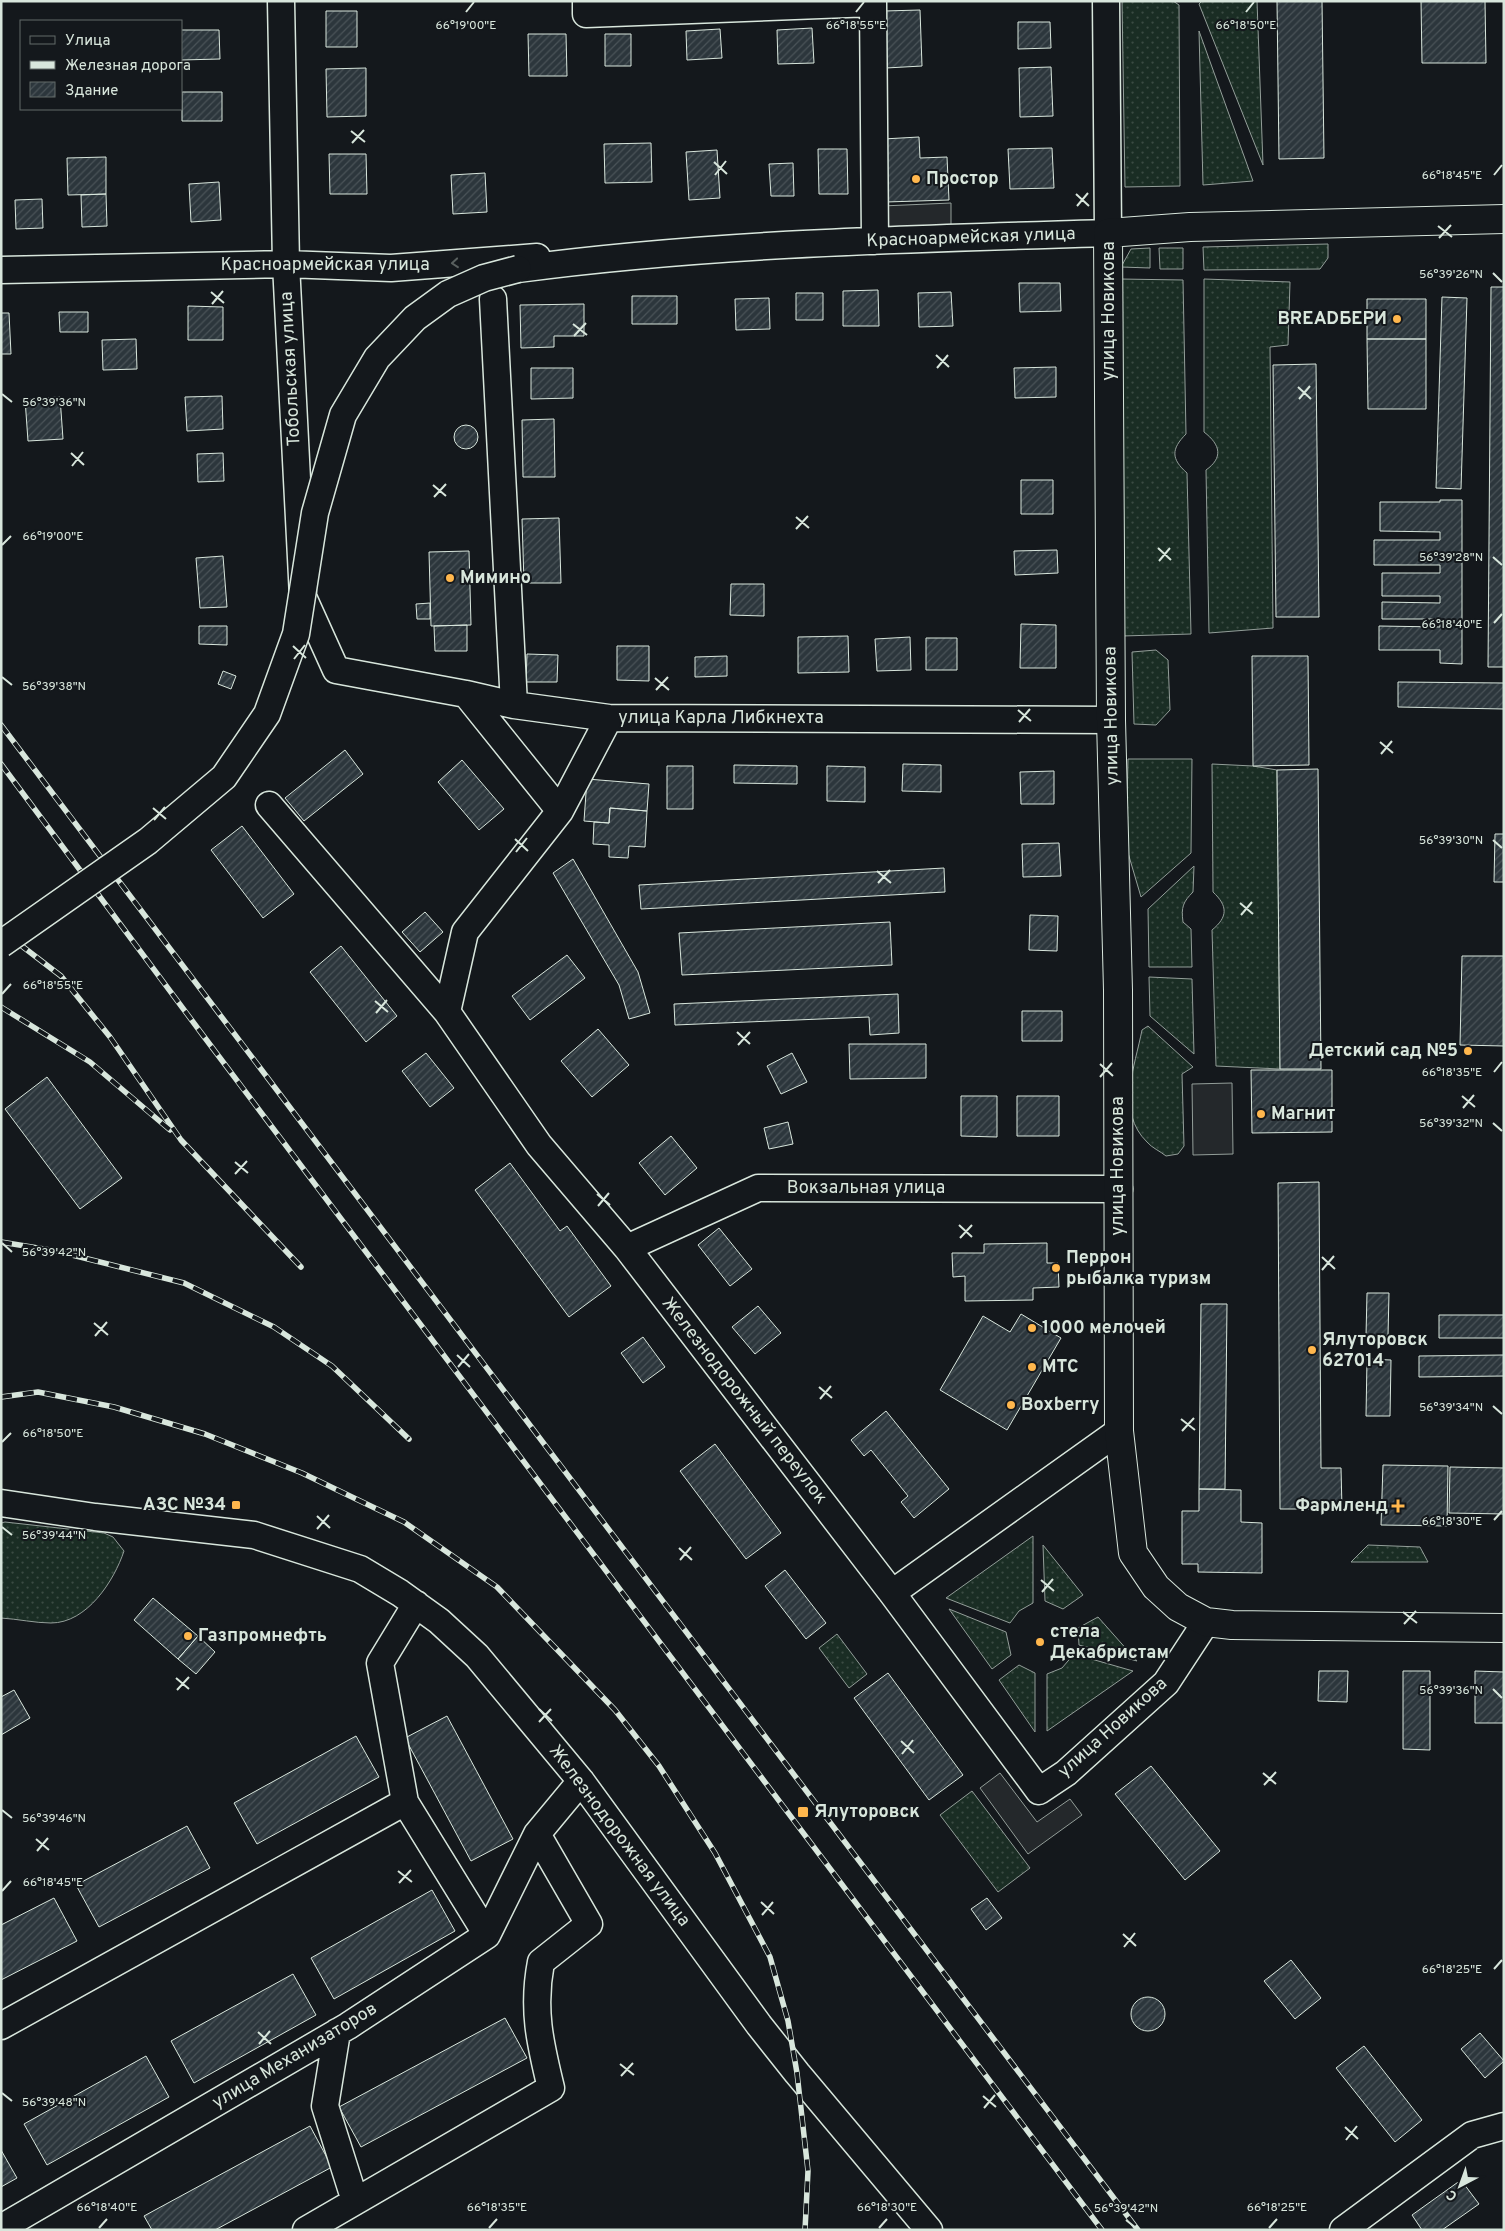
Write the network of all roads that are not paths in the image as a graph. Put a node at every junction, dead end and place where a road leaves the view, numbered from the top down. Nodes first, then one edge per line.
1 (281, 1) edge
2 (586, 1) edge
3 (1106, 1) edge
4 (1504, 219) edge
5 (1108, 233) junction
6 (875, 240) junction
7 (678, 253) junction
8 (286, 264) junction
9 (1, 270) edge
10 (493, 299) dead end
11 (336, 670) joint
12 (466, 694) junction
13 (514, 705) junction
14 (609, 718) junction
15 (1111, 720) junction
16 (269, 805) dead end
17 (560, 811) junction
18 (1, 944) edge
19 (447, 1012) junction
20 (1119, 1189) junction
21 (627, 1248) junction
22 (1118, 1431) junction
23 (1, 1503) edge
24 (892, 1593) junction
25 (416, 1604) junction
26 (1206, 1622) junction
27 (1504, 1628) edge
28 (581, 1781) junction
29 (1039, 1791) joint
30 (405, 1802) junction
31 (537, 1834) junction
32 (487, 1935) junction
33 (1, 2026) edge
34 (338, 2032) junction
35 (1504, 2126) edge
36 (355, 2201) junction
37 (1, 2228) edge
38 (306, 2230) edge
39 (930, 2230) edge
40 (1343, 2230) edge

1 - 8 street, Тобольская улица
2 - 6 street
3 - 5 street, улица Новикова
4 - 5 main road, Красноармейская улица
5 - 6 street, Красноармейская улица
5 - 15 main road, улица Новикова
6 - 7 street, Красноармейская улица
7 -> 8 street, Красноармейская улица
7 - 18 street, Красноармейская улица, bridge
8 - 9 street, Красноармейская улица
8 - 11 street, Тобольская улица
10 - 13 street
11 - 12 street, улица Карла Либкнехта
12 - 13 street, улица Карла Либкнехта
12 - 17 street
13 - 14 street, улица Карла Либкнехта
14 - 15 street, улица Карла Либкнехта
14 - 17 street
15 - 20 main road, улица Новикова
16 - 19 street, Железнодорожный переулок
17 - 19 street
19 - 21 street, Железнодорожный переулок
20 - 21 street, Вокзальная улица
20 - 22 main road, улица Новикова
21 - 24 street, Железнодорожный переулок
22 - 24 street
22 - 26 main road, улица Новикова
23 - 25 street, Железнодорожная улица
24 - 29 street, Железнодорожный переулок
25 - 28 street, Железнодорожная улица
25 - 30 street
26 - 27 main road
26 - 29 street, улица Новикова
28 - 31 street
28 - 39 street, Железнодорожная улица
30 - 32 street
30 - 33 street
31 - 32 street
31 - 36 street
32 - 34 street, улица Механизаторов
34 - 36 street
34 - 37 street, улица Механизаторов
35 - 40 street
36 - 38 street

